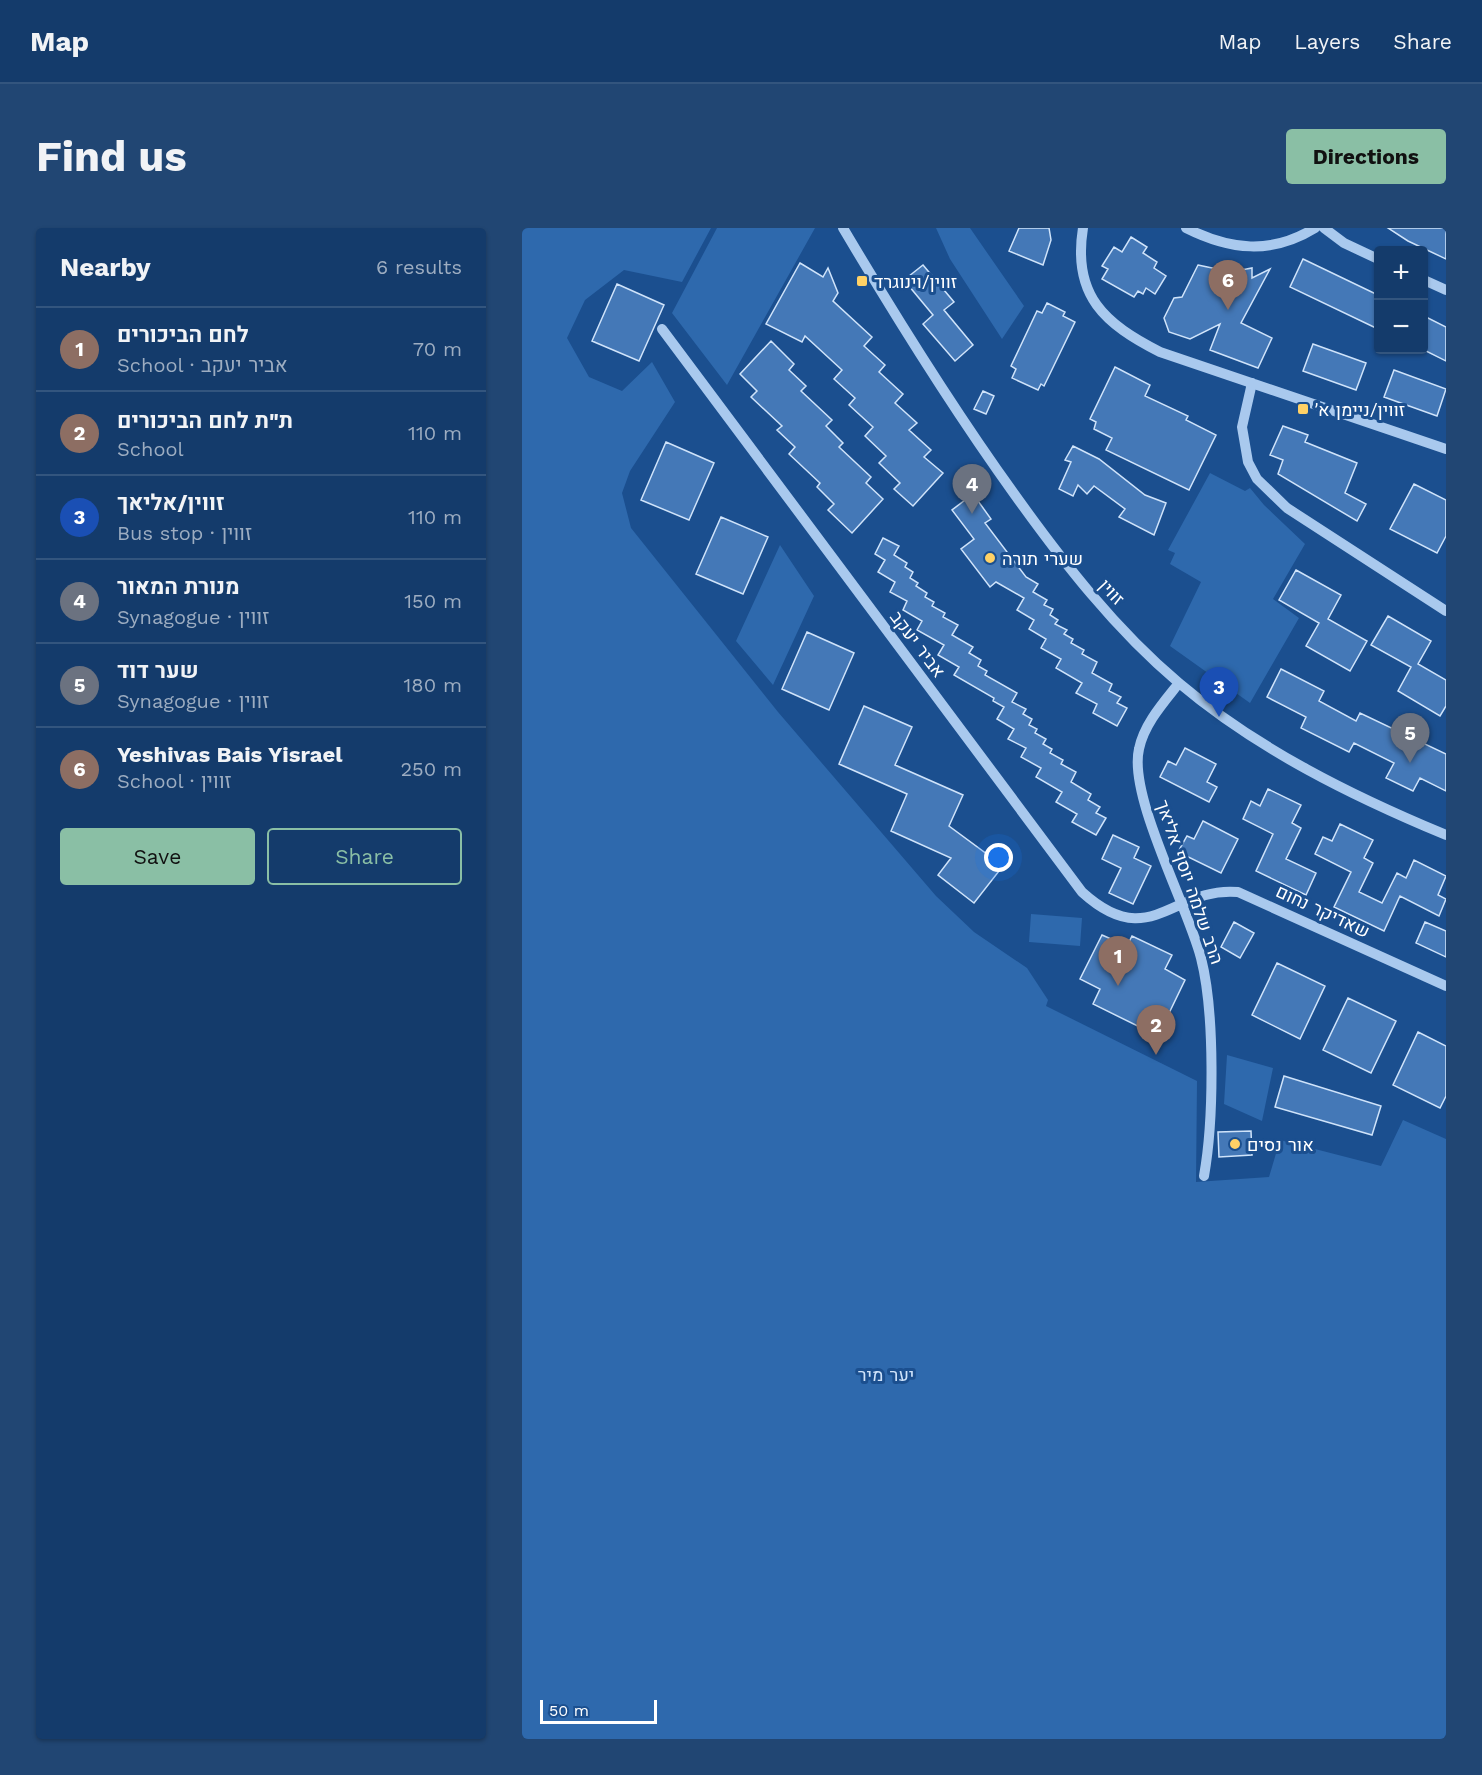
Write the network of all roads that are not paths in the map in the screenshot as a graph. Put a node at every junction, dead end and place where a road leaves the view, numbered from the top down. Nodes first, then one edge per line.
1 (843, 228) edge
2 (1083, 228) edge
3 (1186, 228) edge
4 (1315, 228) edge
5 (1324, 228) edge
6 (1374, 257) edge
7 (1428, 282) edge
8 (1446, 290) edge
9 (662, 329) dead end
10 (1252, 383) junction
11 (1446, 449) edge
12 (1446, 611) edge
13 (1179, 683) junction
14 (1446, 835) edge
15 (1182, 906) junction
16 (1446, 986) edge
17 (1204, 1176) dead end

1 - 13 street, זווין
2 - 10 street
3 - 4 street
5 - 6 street
7 - 8 street
9 - 15 street, אביר יעקב
10 - 11 street
10 - 12 street
13 - 14 street, זווין
13 - 15 street, הרב שלמה יוסף אליאך
15 - 16 street, שאדיקר נחום
15 - 17 street, הרב שלמה יוסף אליאך

